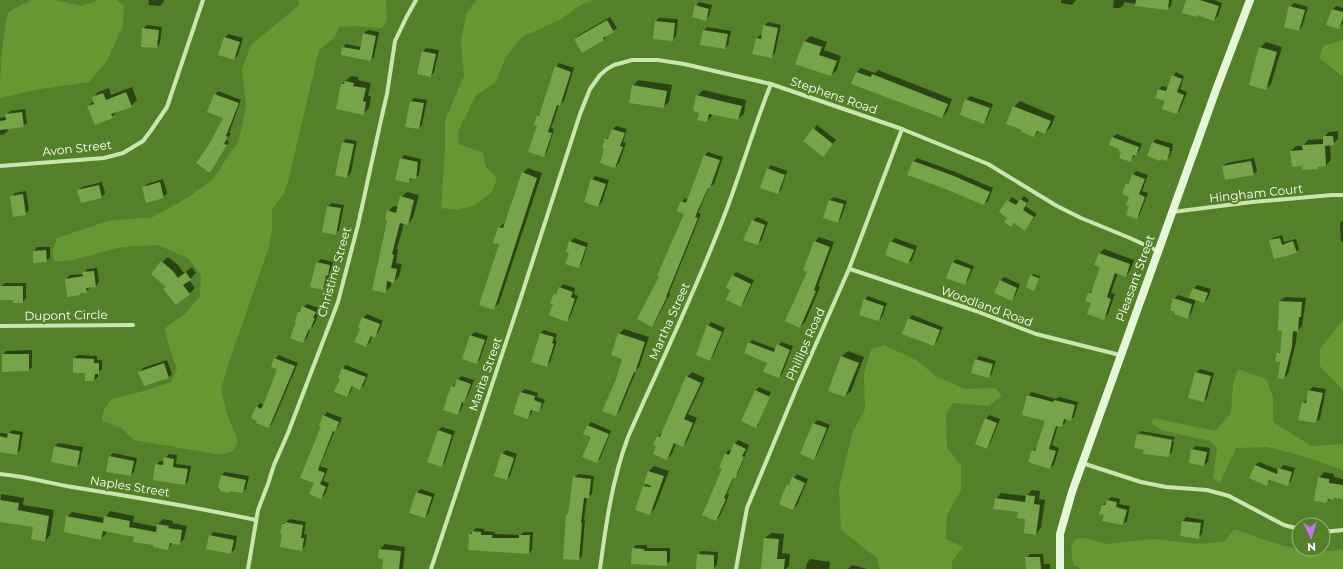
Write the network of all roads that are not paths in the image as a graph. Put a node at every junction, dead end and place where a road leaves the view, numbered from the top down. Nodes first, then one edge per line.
1 (203, 0) edge
2 (416, 0) edge
3 (1250, 0) edge
4 (771, 84) junction
5 (902, 129) junction
6 (0, 166) edge
7 (557, 186) joint
8 (1343, 195) edge
9 (1172, 212) junction
10 (1158, 251) junction
11 (850, 269) junction
12 (133, 325) dead end
13 (0, 326) edge
14 (1120, 355) junction
15 (1082, 463) junction
16 (0, 474) edge
17 (256, 520) junction
18 (1291, 527) edge
19 (1343, 530) edge
20 (1331, 531) edge
21 (248, 569) edge
22 (431, 569) edge
23 (600, 569) edge
24 (736, 569) edge
25 (1060, 569) edge

1 - 6 street, Avon Street
2 - 17 street, Christine Street
3 - 9 street, Pleasant Street
4 - 5 street, Stephens Road
4 - 7 street, Stephens Road
4 - 23 street, Martha Street
5 - 10 street, Stephens Road
5 - 11 street, Phillips Road
7 - 22 street, Marita Street
8 - 9 street, Hingham Court
9 - 10 street, Pleasant Street
10 - 14 street, Pleasant Street
11 - 14 street, Woodland Road
11 - 24 street, Phillips Road
12 - 13 street, Dupont Circle
14 - 15 street, Pleasant Street
15 - 18 street
15 - 25 street, Pleasant Street
16 - 17 street, Naples Street
17 - 21 street, Christine Street
19 - 20 street

